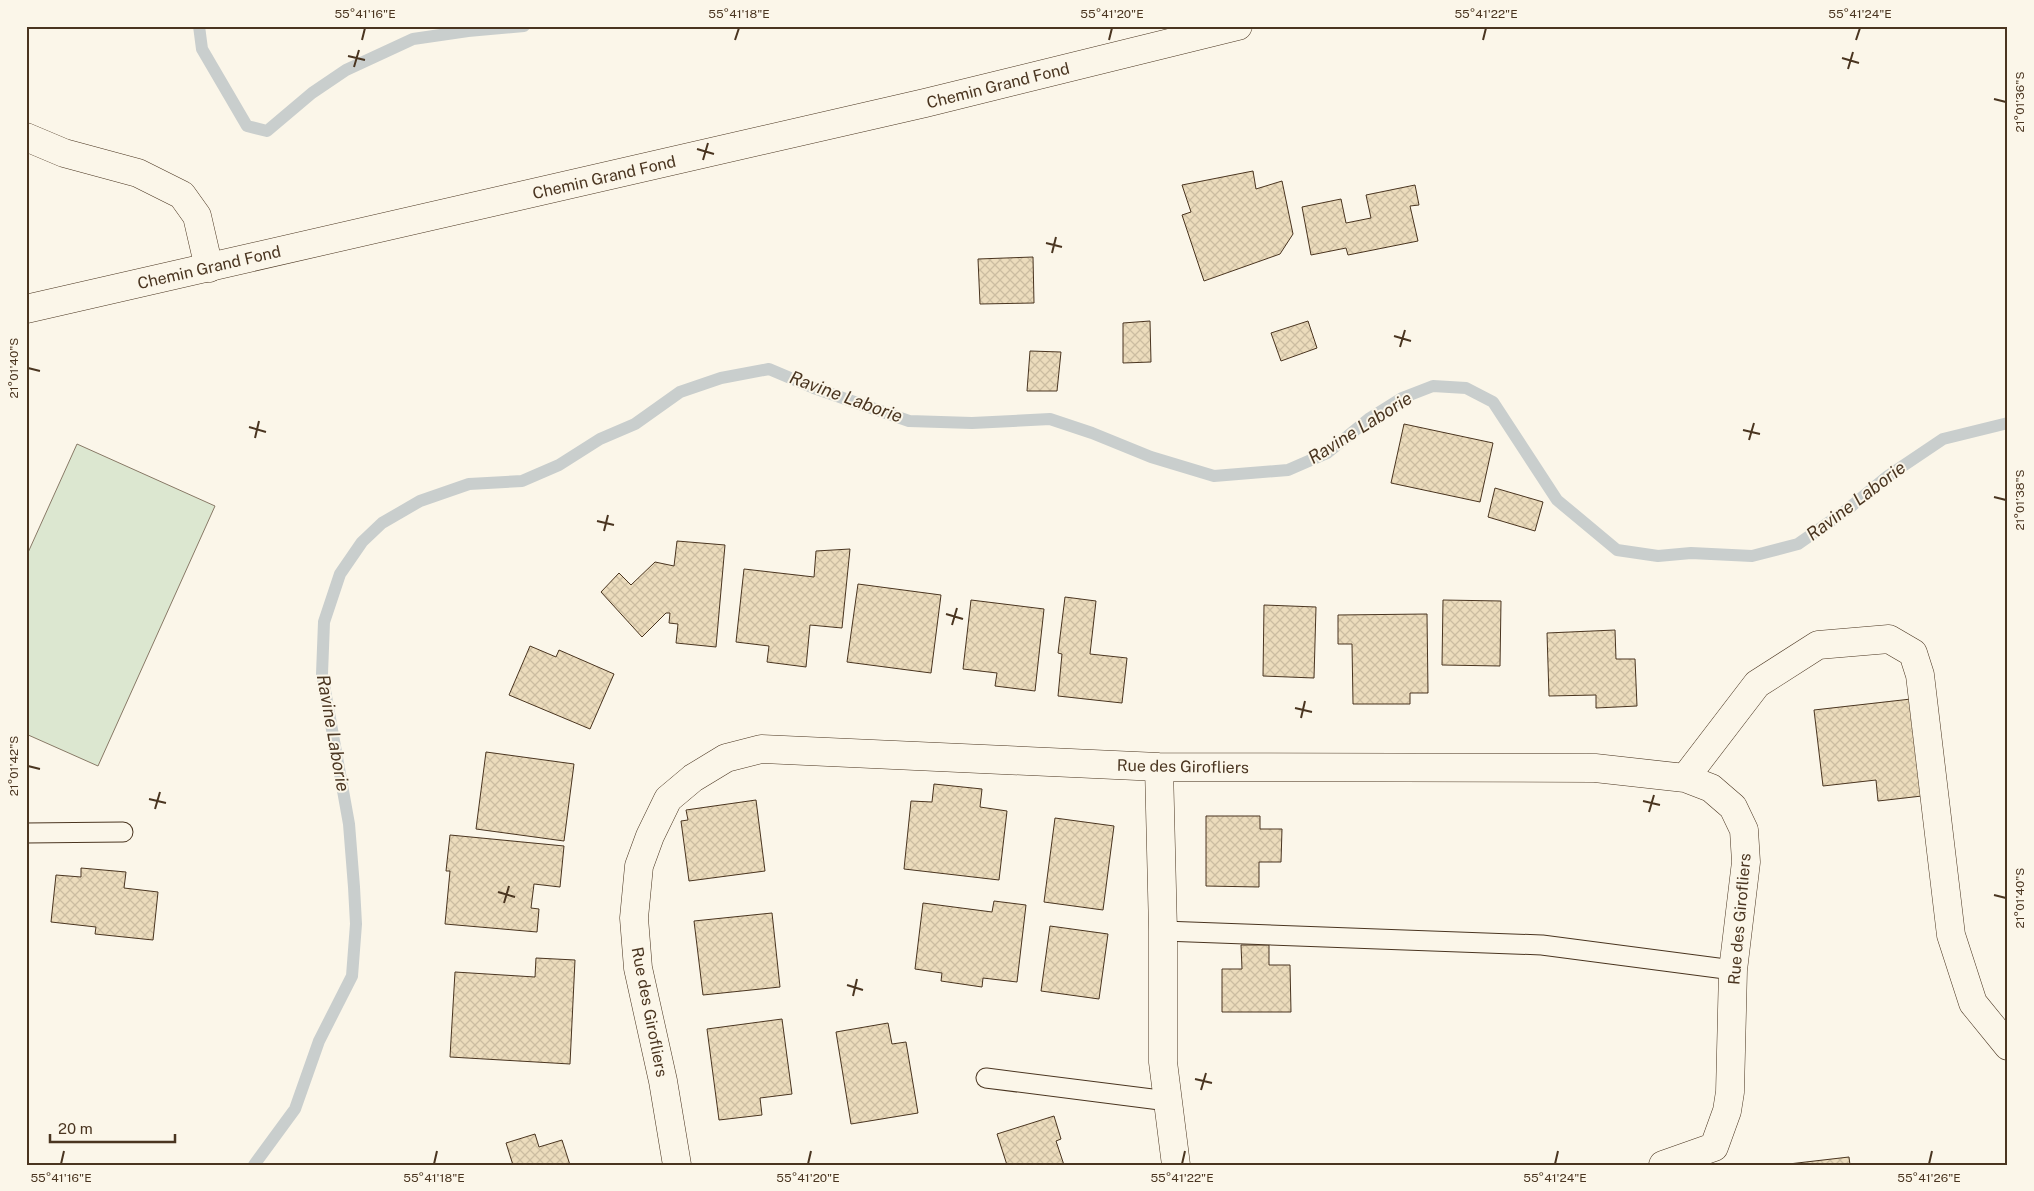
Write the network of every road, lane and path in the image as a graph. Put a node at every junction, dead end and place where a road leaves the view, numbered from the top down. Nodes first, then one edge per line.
1 (1238, 26) edge
2 (26, 136) edge
3 (208, 268) junction
4 (26, 309) edge
5 (1159, 767) junction
6 (1685, 778) junction
7 (123, 832) dead end
8 (26, 833) edge
9 (1164, 931) junction
10 (1733, 970) junction
11 (2008, 1046) edge
12 (986, 1078) dead end
13 (1168, 1101) junction
14 (1718, 1156) edge
15 (677, 1165) edge
16 (1176, 1165) edge
17 (1663, 1165) edge

1 - 3 street, Chemin Grand Fond
2 - 3 street
3 - 4 street, Chemin Grand Fond
5 - 6 street, Rue des Girofliers
5 - 9 street
5 - 15 street, Rue des Girofliers
6 - 10 street, Rue des Girofliers
6 - 11 street
7 - 8 lane
9 - 10 lane
9 - 13 street
10 - 14 street, Rue des Girofliers
12 - 13 lane
13 - 16 street
14 - 17 street

